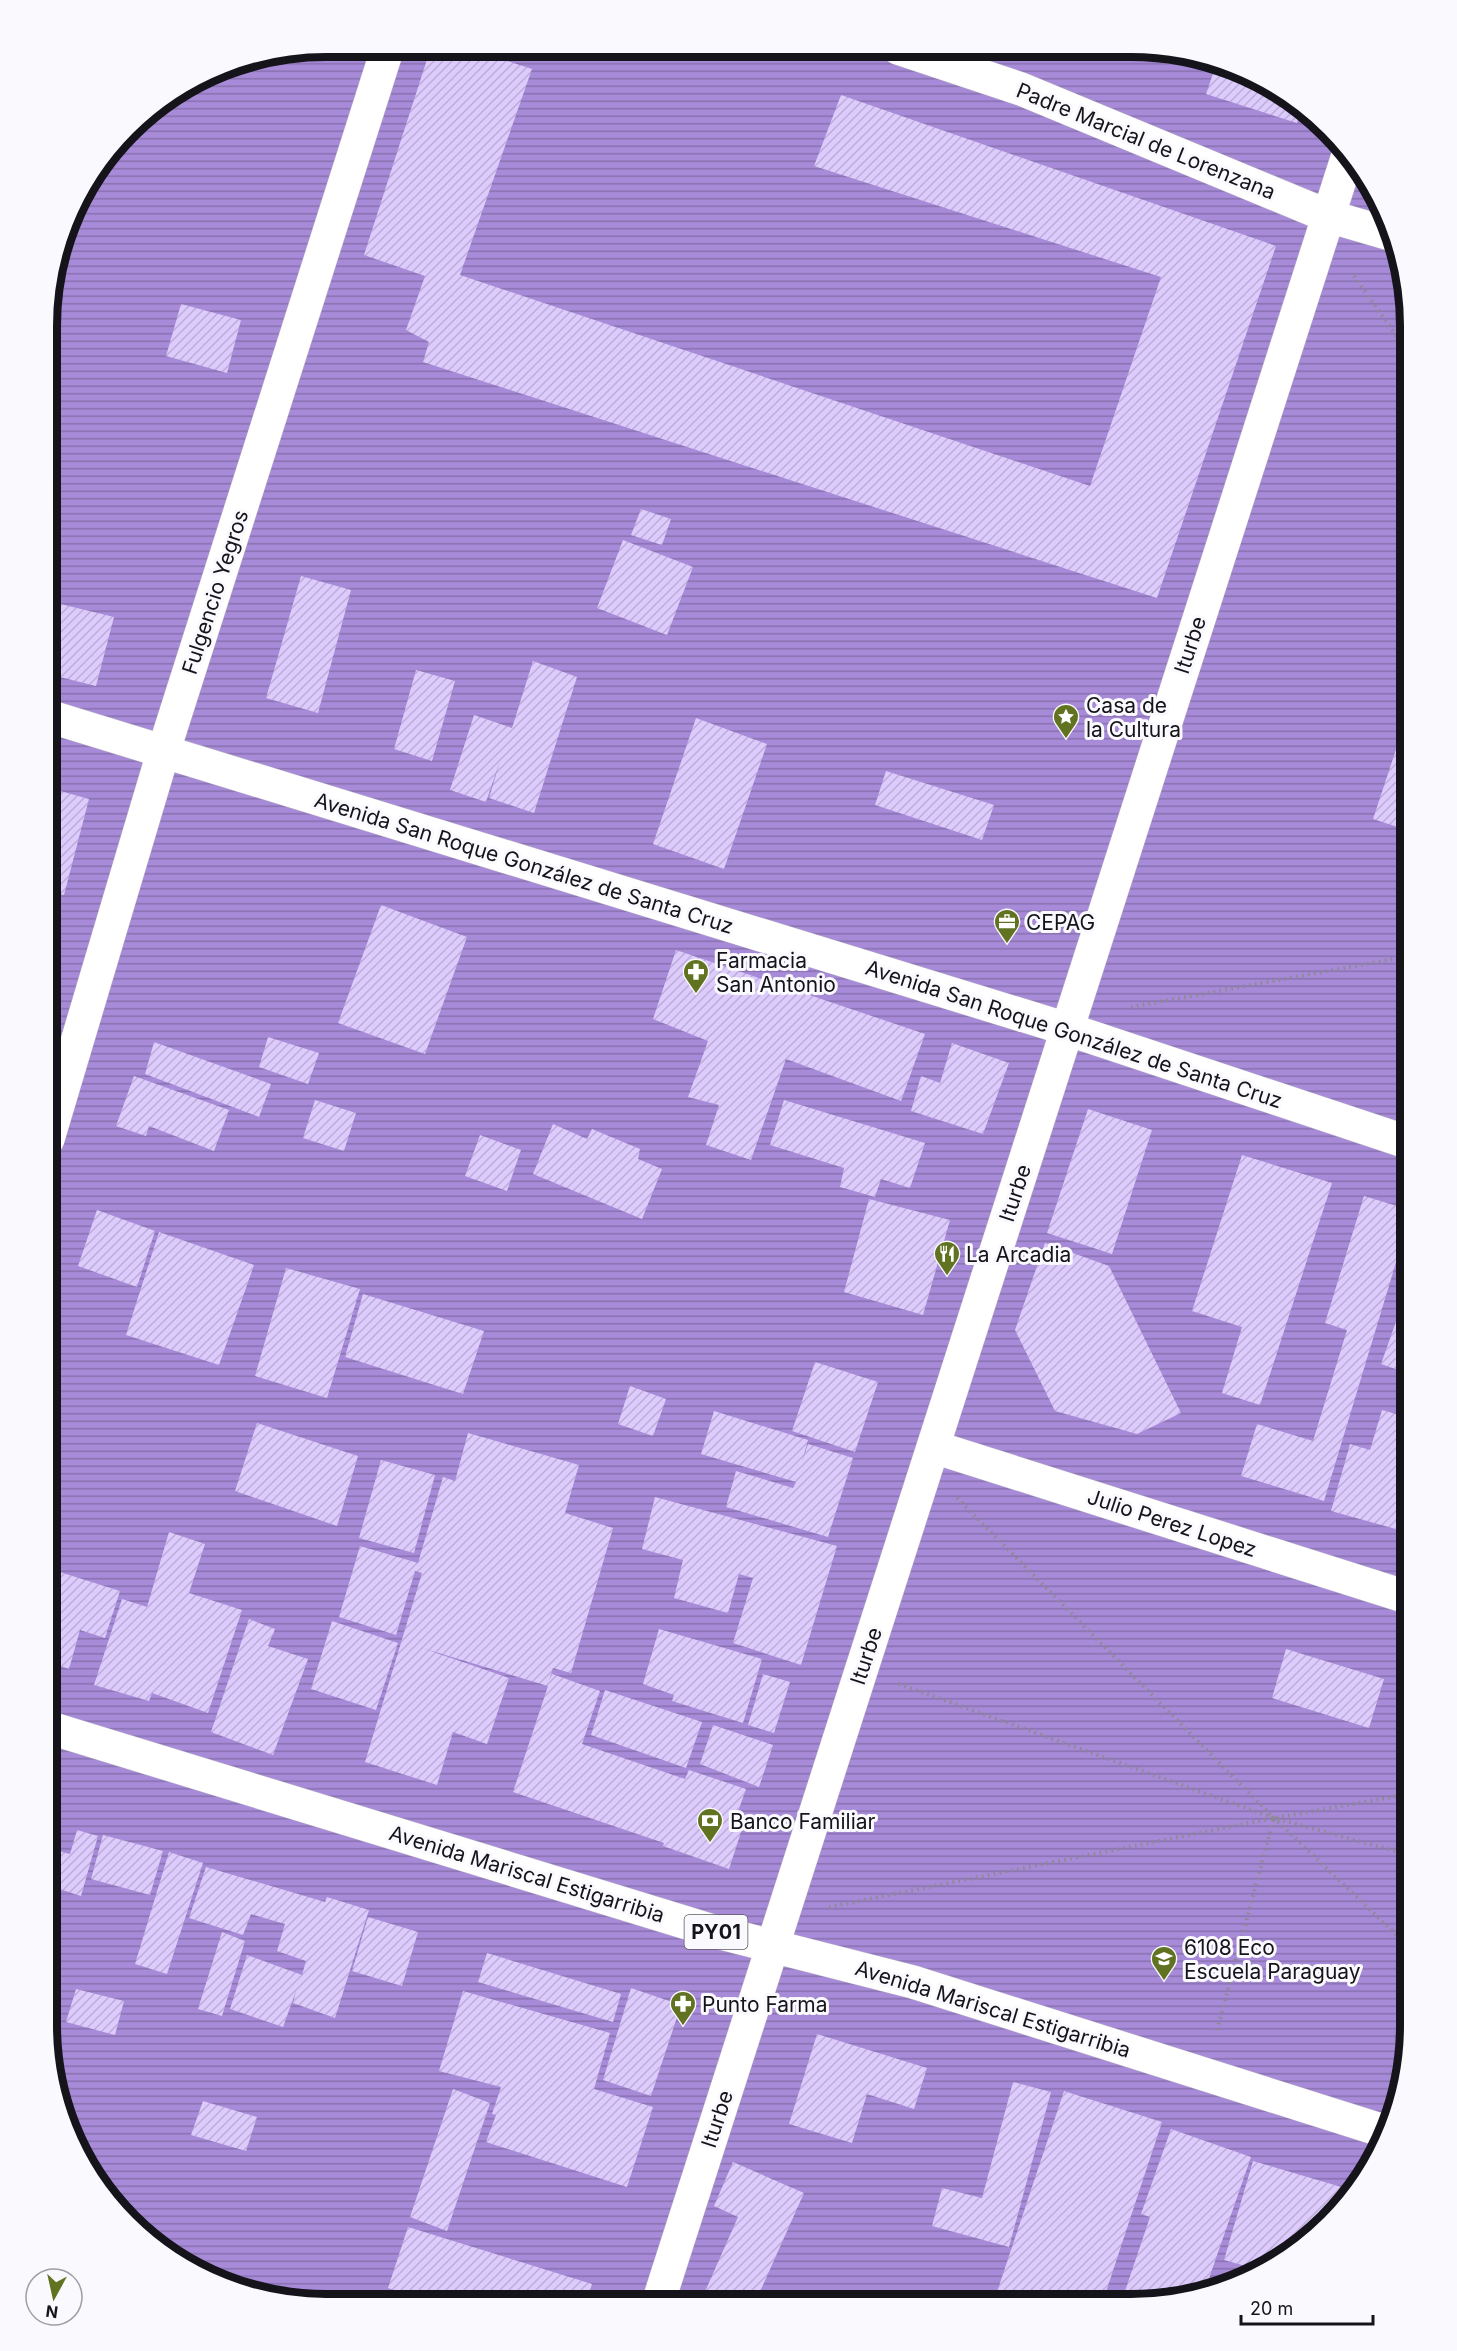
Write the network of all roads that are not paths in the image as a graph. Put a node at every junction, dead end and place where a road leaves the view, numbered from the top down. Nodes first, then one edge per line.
1 (385, 57) edge
2 (925, 57) edge
3 (1345, 164) edge
4 (1328, 216) junction
5 (1383, 232) edge
6 (57, 719) edge
7 (163, 753) junction
8 (1067, 1029) junction
9 (57, 1109) edge
10 (1400, 1140) edge
11 (934, 1447) junction
12 (1400, 1595) edge
13 (57, 1730) edge
14 (774, 1945) junction
15 (1379, 2130) edge
16 (661, 2294) edge

1 - 7 main road, Fulgencio Yegros
2 - 4 main road, Padre Marcial de Lorenzana
3 - 4 main road, Iturbe
4 - 5 main road, Padre Marcial de Lorenzana
4 - 8 main road, Iturbe
6 - 7 main road, Avenida San Roque González de Santa Cruz
7 - 8 main road, Avenida San Roque González de Santa Cruz
7 - 9 main road, Fulgencio Yegros
8 - 10 main road, Avenida San Roque González de Santa Cruz
8 - 11 main road, Iturbe
11 - 12 main road, Julio Perez Lopez
11 - 14 main road, Iturbe
13 - 14 main road, Avenida Mariscal Estigarribia / PY01
14 - 15 main road, Avenida Mariscal Estigarribia / PY01
14 - 16 main road, Iturbe

